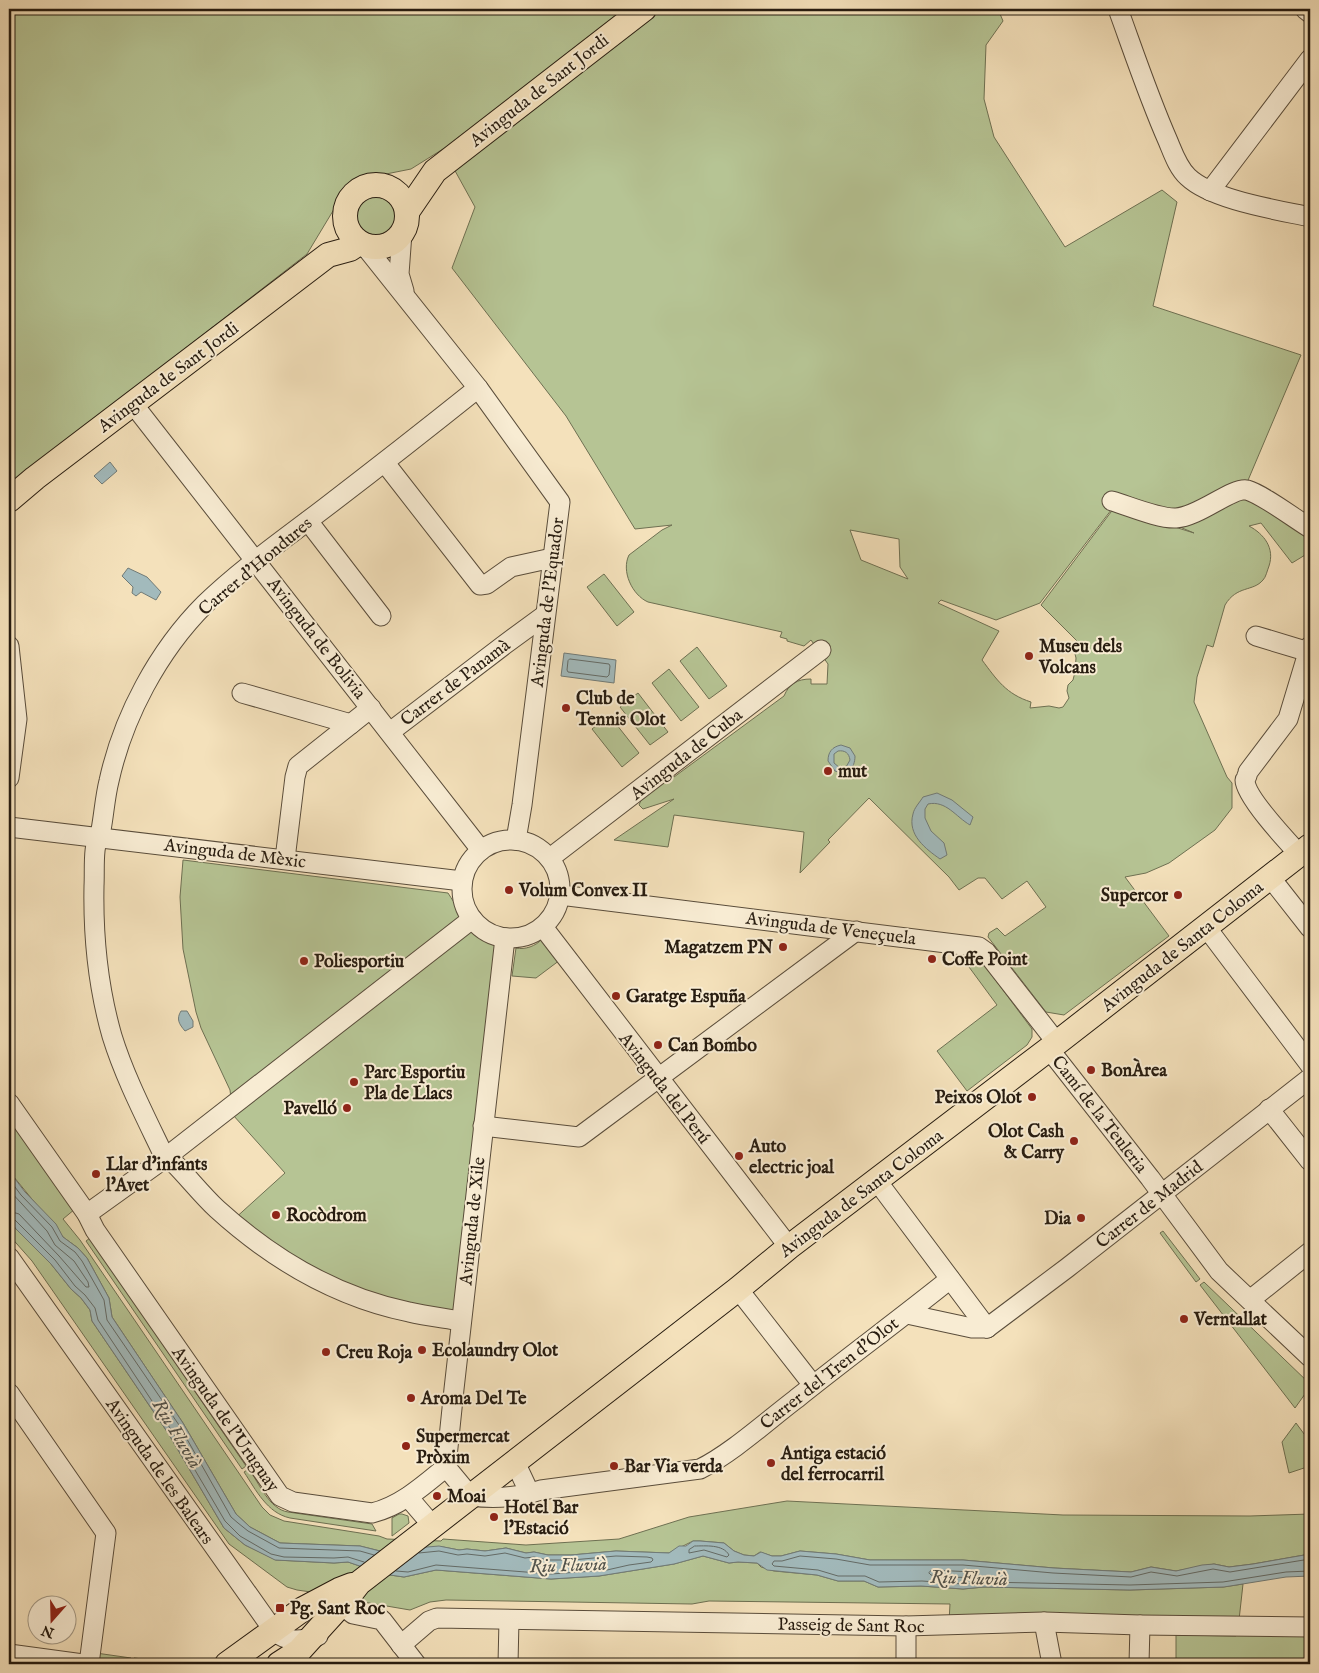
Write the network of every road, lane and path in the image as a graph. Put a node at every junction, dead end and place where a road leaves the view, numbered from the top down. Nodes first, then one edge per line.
1 (644, 9) edge
2 (1118, 9) edge
3 (1305, 9) edge
4 (1310, 13) edge
5 (1310, 59) edge
6 (435, 171) junction
7 (389, 187) junction
8 (1210, 190) junction
9 (1310, 217) edge
10 (345, 221) junction
11 (405, 223) junction
12 (362, 244) junction
13 (328, 255) junction
14 (404, 294) junction
15 (478, 388) junction
16 (133, 404) junction
17 (384, 463) junction
18 (9, 500) edge
19 (1112, 502) dead end
20 (308, 521) junction
21 (1310, 528) edge
22 (552, 558) junction
23 (257, 560) junction
24 (381, 616) dead end
25 (545, 616) junction
26 (1256, 636) dead end
27 (9, 646) edge
28 (1309, 649) edge
29 (821, 650) dead end
30 (242, 693) dead end
31 (371, 708) junction
32 (351, 724) junction
33 (390, 732) junction
34 (9, 778) edge
35 (9, 827) edge
36 (98, 837) junction
37 (516, 840) junction
38 (481, 850) junction
39 (1305, 850) edge
40 (550, 858) junction
41 (285, 859) junction
42 (1270, 877) junction
43 (462, 881) junction
44 (560, 895) junction
45 (472, 919) junction
46 (542, 927) junction
47 (1206, 927) junction
48 (1310, 928) edge
49 (856, 931) junction
50 (505, 938) junction
51 (1053, 1046) junction
52 (1310, 1065) edge
53 (658, 1078) junction
54 (1310, 1078) edge
55 (9, 1103) edge
56 (1269, 1109) junction
57 (483, 1126) junction
58 (165, 1158) junction
59 (1310, 1161) edge
60 (877, 1181) junction
61 (1161, 1194) junction
62 (87, 1214) junction
63 (789, 1247) junction
64 (1310, 1252) edge
65 (12, 1267) edge
66 (950, 1279) junction
67 (738, 1289) junction
68 (1250, 1300) junction
69 (906, 1314) junction
70 (461, 1321) junction
71 (987, 1328) junction
72 (1310, 1357) edge
73 (813, 1385) junction
74 (9, 1393) edge
75 (514, 1462) junction
76 (446, 1467) junction
77 (530, 1494) junction
78 (470, 1496) junction
79 (408, 1497) junction
80 (432, 1525) junction
81 (355, 1599) junction
82 (509, 1620) junction
83 (1044, 1622) junction
84 (1140, 1625) junction
85 (906, 1626) junction
86 (1310, 1627) edge
87 (266, 1636) junction
88 (401, 1645) junction
89 (297, 1653) edge
90 (9, 1654) edge
91 (83, 1664) edge
92 (89, 1664) edge
93 (228, 1664) edge
94 (416, 1664) edge
95 (508, 1664) edge
96 (906, 1664) edge
97 (1052, 1664) edge
98 (1139, 1664) edge

1 - 6 main road, Avinguda de Sant Jordi
2 - 8 street
3 - 4 street
5 - 8 street
6 - 7 main road, Avinguda de Sant Jordi
6 - 11 main road, Avinguda de Sant Jordi
7 - 10 main road
7 - 11 main road
8 - 9 street
10 - 12 main road
10 - 13 main road, Avinguda de Sant Jordi
11 - 12 main road
11 - 14 street, Avinguda de l'Equador
12 - 13 main road, Avinguda de Sant Jordi
12 - 14 street, Avinguda de l'Equador
13 - 16 main road, Avinguda de Sant Jordi
14 - 15 street, Avinguda de l'Equador
15 - 17 street, Carrer d'Hondures
15 - 22 street, Avinguda de l'Equador
16 - 18 main road, Avinguda de Sant Jordi
16 - 23 street, Avinguda de Bolivia
17 - 20 street, Carrer d'Hondures
17 - 22 street
19 - 21 street
20 - 23 street, Carrer d'Hondures
20 - 24 street
22 - 25 street, Avinguda de l'Equador
23 - 31 street, Avinguda de Bolivia
23 - 36 street, Carrer d'Hondures
25 - 33 street, Carrer de Panamà
25 - 37 street, Avinguda de l'Equador
26 - 28 street
27 - 34 street
28 - 39 street
29 - 40 street, Avinguda de Cuba
30 - 32 street
31 - 32 street
31 - 33 street, Avinguda de Bolivia
32 - 41 street
33 - 38 street, Avinguda de Bolivia
35 - 36 street, Avinguda de Mèxic
36 - 41 street, Avinguda de Mèxic
36 - 58 street, Carrer d'Hondures
37 - 38 street
37 - 40 street
38 - 43 street
39 - 42 main road, Avinguda de Santa Coloma
40 - 44 street
41 - 43 street, Avinguda de Mèxic
42 - 47 main road, Avinguda de Santa Coloma
42 - 48 street
43 - 45 street
44 - 46 street
44 - 49 street, Avinguda de Veneçuela
45 - 50 street
45 - 58 street
46 - 50 street
46 - 53 street, Avinguda del Perú
47 - 51 main road, Avinguda de Santa Coloma
47 - 52 street
49 - 51 street, Avinguda de Veneçuela
49 - 53 street
50 - 57 street, Avinguda de Xile
51 - 60 main road, Avinguda de Santa Coloma
51 - 61 street, Camí de la Teuleria
53 - 57 street
53 - 63 street, Avinguda del Perú
54 - 56 street, Carrer de Madrid
55 - 62 street, Avinguda de l'Uruguay
56 - 59 street
56 - 61 street, Carrer de Madrid
57 - 70 street, Avinguda de Xile
58 - 62 street
58 - 70 street, Carrer d'Hondures
60 - 63 main road, Avinguda de Santa Coloma
60 - 66 street
61 - 68 street, Camí de la Teuleria
61 - 71 street, Carrer de Madrid
62 - 79 street, Avinguda de l'Uruguay
63 - 67 main road, Avinguda de Santa Coloma
64 - 68 street
65 - 87 street, Avinguda de les Balears
66 - 69 street, Carrer del Tren d'Olot
66 - 71 street
67 - 73 street
67 - 75 main road, Avinguda de Santa Coloma
68 - 72 street, Camí de la Teuleria
69 - 71 street, Carrer del Tren d'Olot
69 - 73 street, Carrer del Tren d'Olot
70 - 76 street, Avinguda de Xile
73 - 77 street, Carrer del Tren d'Olot
74 - 92 street
75 - 77 street
75 - 78 main road, Avinguda de Santa Coloma
76 - 78 street
76 - 79 street, Avinguda de l'Uruguay
77 - 78 street, Carrer del Tren d'Olot
78 - 80 main road, Avinguda de Santa Coloma
79 - 80 street
80 - 81 main road, Avinguda de Santa Coloma
81 - 87 main road
81 - 88 street
81 - 89 main road
82 - 85 street, Passeig de Sant Roc
82 - 88 street, Passeig de Sant Roc
82 - 95 street
83 - 84 street, Passeig de Sant Roc
83 - 85 street, Passeig de Sant Roc
83 - 97 street
84 - 86 street, Passeig de Sant Roc
84 - 98 street
85 - 96 street
87 - 89 street
87 - 89 street
87 - 93 main road
88 - 94 street
90 - 91 street

